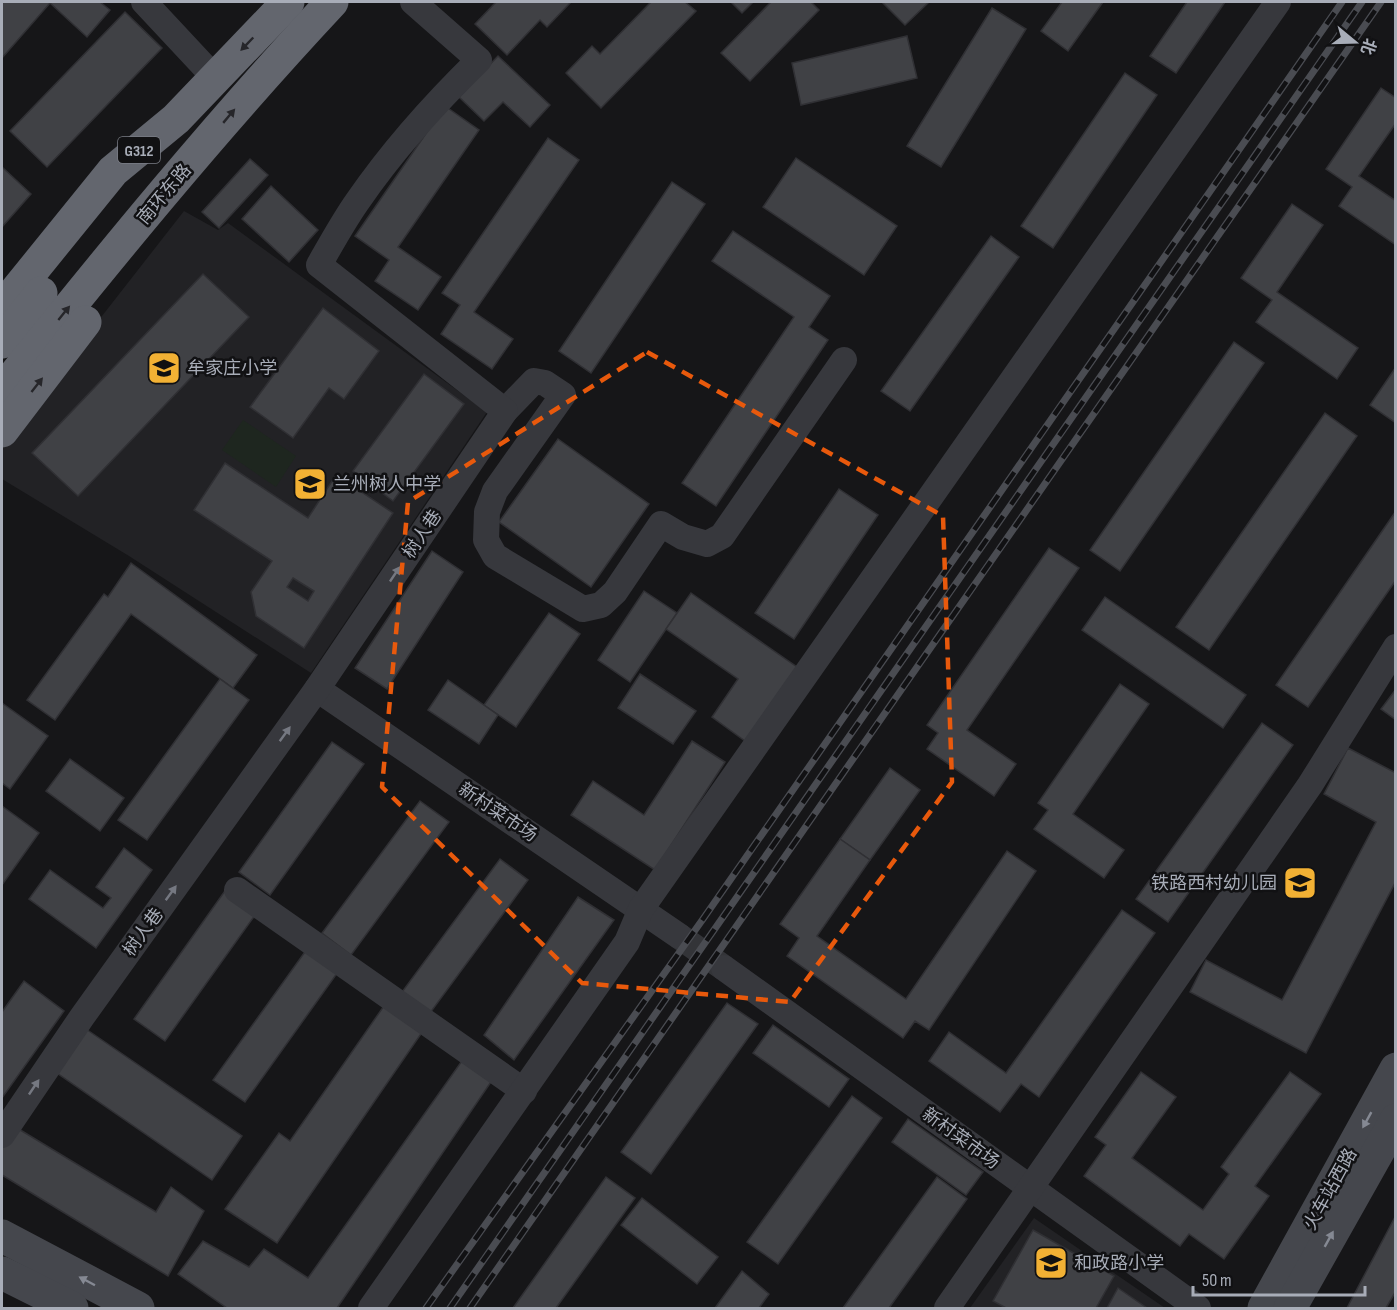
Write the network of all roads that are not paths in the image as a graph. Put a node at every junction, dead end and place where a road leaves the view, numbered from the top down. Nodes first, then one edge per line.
1 (144, 2) edge
2 (288, 2) edge
3 (332, 2) edge
4 (413, 2) edge
5 (1278, 2) edge
6 (215, 78) junction
7 (176, 119) junction
8 (192, 161) junction
9 (2, 308) edge
10 (2, 342) edge
11 (843, 360) dead end
12 (2, 391) edge
13 (505, 411) junction
14 (2, 431) edge
15 (1395, 647) edge
16 (317, 689) junction
17 (237, 890) dead end
18 (640, 909) junction
19 (679, 936) tunnel mouth
20 (724, 968) tunnel mouth
21 (1395, 1069) edge
22 (524, 1091) junction
23 (1395, 1120) edge
24 (2, 1135) edge
25 (1031, 1188) junction
26 (2, 1236) edge
27 (2, 1273) edge
28 (72, 1308) edge
29 (138, 1308) edge
30 (371, 1308) edge
31 (946, 1308) edge
32 (1198, 1308) edge
33 (1263, 1308) edge
34 (1290, 1308) edge

1 - 6 street
2 -> 6 highway, 南环东路 / G312
8 -> 3 highway, 南环东路 / G312
4 - 13 street
5 - 18 street
6 - 7 highway, 南环东路 / G312
7 - 9 highway, 南环东路 / G312
7 - 10 highway, 南环东路 / G312
12 -> 8 highway, 南环东路 / G312
14 -> 8 highway
11 - 13 street, 树人巷
16 -> 13 street, 树人巷
15 - 25 street
16 - 18 street, 新村菜市场
24 -> 16 street, 树人巷
17 - 22 street
18 - 19 street, 新村菜市场
18 - 22 street
20 - 25 street, 新村菜市场
21 -> 33 main road, 火车站西路
22 - 30 street
34 -> 23 main road, 火车站西路
25 - 31 street
25 - 32 street, 新村菜市场
29 -> 26 main road
27 - 28 main road

